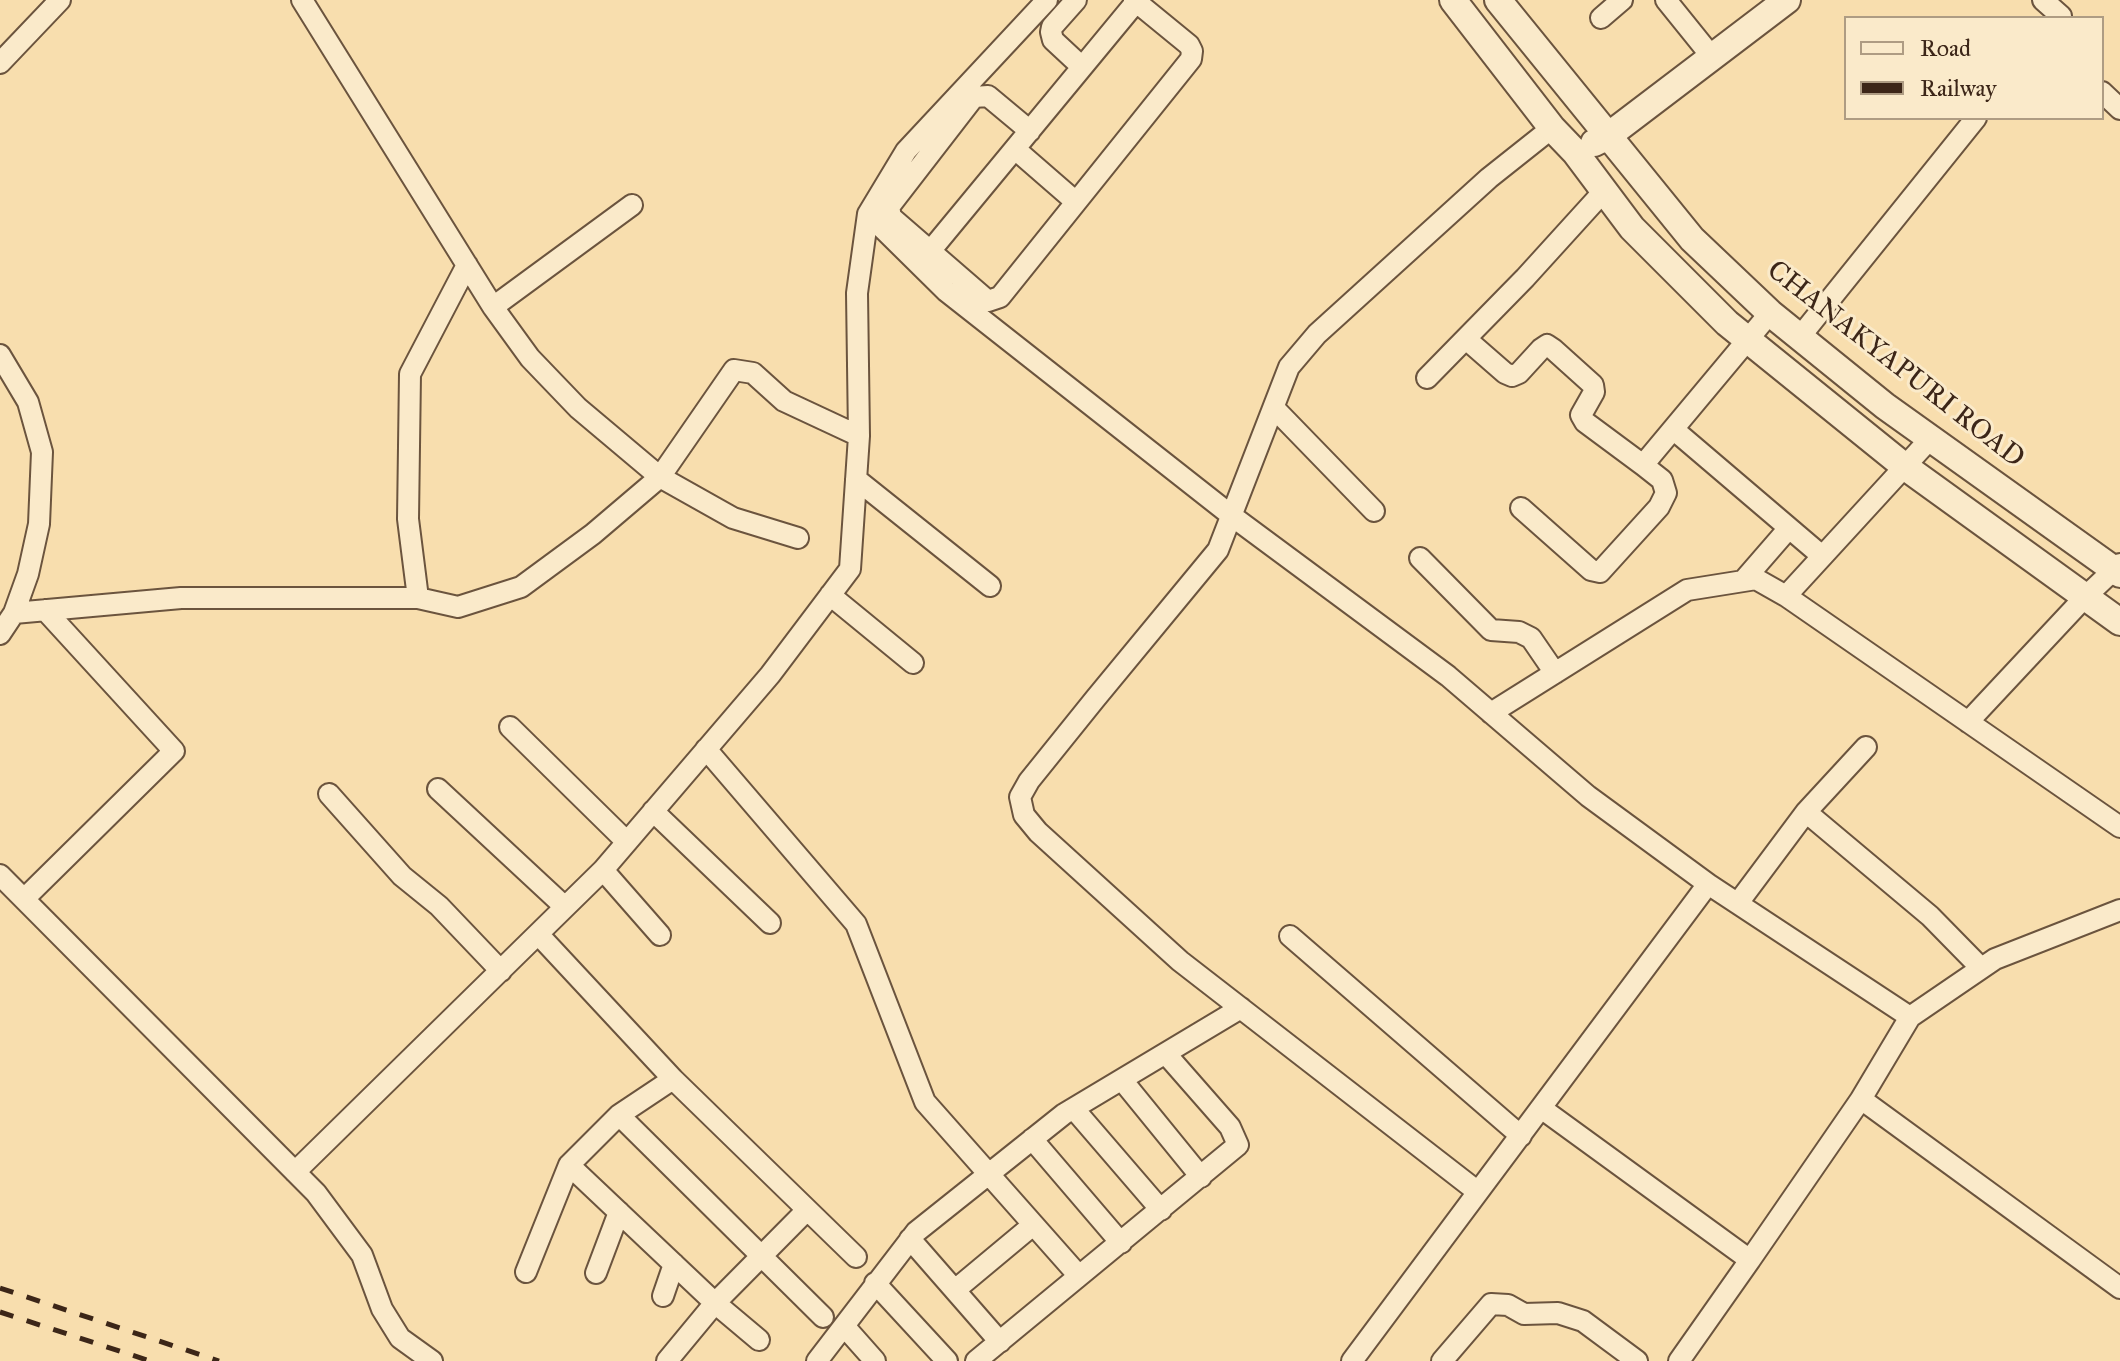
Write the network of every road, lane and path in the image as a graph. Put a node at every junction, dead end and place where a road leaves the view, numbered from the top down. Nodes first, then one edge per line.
1 (60, 0) edge
2 (302, 0) edge
3 (1047, 0) edge
4 (1076, 0) edge
5 (1453, 0) edge
6 (1622, 0) edge
7 (1666, 0) edge
8 (1787, 0) edge
9 (2043, 0) edge
10 (2075, 0) edge
11 (1135, 1) edge
12 (1507, 3) edge
13 (2060, 16) edge
14 (2062, 16) edge
15 (1601, 18) dead end
16 (1712, 57) junction
17 (0, 63) edge
18 (1082, 67) junction
19 (2104, 94) edge
20 (2120, 109) edge
21 (1974, 120) edge
22 (1552, 128) junction
23 (1030, 131) junction
24 (1608, 136) junction
25 (1015, 149) junction
26 (1575, 152) junction
27 (1604, 191) junction
28 (1076, 202) junction
29 (632, 205) dead end
30 (868, 214) junction
31 (925, 258) junction
32 (467, 265) junction
33 (493, 307) junction
34 (1770, 313) junction
35 (1799, 338) junction
36 (1466, 339) junction
37 (1747, 340) junction
38 (0, 355) edge
39 (1427, 378) dead end
40 (1274, 408) junction
41 (1673, 429) junction
42 (859, 436) junction
43 (1930, 439) junction
44 (1643, 465) junction
45 (1904, 466) junction
46 (660, 477) junction
47 (856, 479) junction
48 (1521, 508) dead end
49 (1374, 511) dead end
50 (1232, 516) junction
51 (1789, 528) junction
52 (798, 538) dead end
53 (1822, 556) junction
54 (1420, 558) dead end
55 (2118, 569) edge
56 (1743, 581) junction
57 (990, 586) dead end
58 (830, 595) junction
59 (1786, 596) junction
60 (418, 598) junction
61 (2084, 598) junction
62 (45, 610) junction
63 (14, 613) junction
64 (2120, 622) edge
65 (0, 634) edge
66 (913, 663) dead end
67 (1555, 673) junction
68 (1491, 713) junction
69 (1968, 722) junction
70 (510, 727) dead end
71 (1866, 747) dead end
72 (706, 749) junction
73 (438, 789) dead end
74 (329, 794) dead end
75 (653, 811) junction
76 (1806, 812) junction
77 (2120, 827) edge
78 (627, 842) junction
79 (603, 870) junction
80 (0, 875) edge
81 (1708, 884) junction
82 (24, 899) junction
83 (1738, 903) junction
84 (565, 907) junction
85 (2120, 910) edge
86 (770, 923) dead end
87 (538, 934) junction
88 (660, 935) dead end
89 (1290, 936) dead end
90 (1981, 968) junction
91 (501, 971) junction
92 (1241, 1008) junction
93 (1910, 1017) junction
94 (1166, 1054) junction
95 (673, 1079) junction
96 (1122, 1080) junction
97 (1861, 1099) junction
98 (1541, 1108) junction
99 (1074, 1109) junction
100 (619, 1115) junction
101 (1521, 1136) junction
102 (1032, 1139) junction
103 (569, 1165) junction
104 (295, 1172) junction
105 (988, 1174) junction
106 (1201, 1177) junction
107 (1478, 1192) junction
108 (807, 1210) junction
109 (1161, 1210) junction
110 (619, 1212) junction
111 (1033, 1225) junction
112 (910, 1239) junction
113 (1121, 1243) junction
114 (762, 1257) junction
115 (856, 1257) dead end
116 (1750, 1260) junction
117 (674, 1264) junction
118 (526, 1272) dead end
119 (596, 1273) dead end
120 (1079, 1276) junction
121 (875, 1283) junction
122 (2120, 1288) edge
123 (955, 1290) junction
124 (663, 1296) dead end
125 (715, 1303) junction
126 (823, 1317) dead end
127 (844, 1326) junction
128 (759, 1340) dead end
129 (1000, 1342) junction
130 (432, 1361) edge
131 (667, 1361) edge
132 (817, 1361) edge
133 (875, 1361) edge
134 (947, 1361) edge
135 (976, 1361) edge
136 (1352, 1361) edge
137 (1442, 1361) edge
138 (1637, 1361) edge
139 (1679, 1361) edge

1 - 17 street
2 - 32 street
3 - 30 street
4 - 18 street
5 - 22 street
6 - 15 street
7 - 16 street
8 - 16 street
9 - 13 street
10 - 14 street
11 - 18 street
11 - 28 street
12 - 24 street, CHANAKYAPURI ROAD
16 - 24 street
18 - 23 street
19 - 20 street
21 - 35 street
22 - 26 street
22 - 40 street
23 - 25 street
23 - 31 street
24 - 26 street
24 - 34 street, CHANAKYAPURI ROAD
25 - 28 street
25 - 31 street
26 - 27 street
27 - 36 street
27 - 37 street
28 - 31 street
29 - 33 street
30 - 31 street
30 - 42 street
31 - 50 street
32 - 33 street
32 - 60 street
33 - 46 street
34 - 35 street, CHANAKYAPURI ROAD
34 - 37 street
35 - 43 street, CHANAKYAPURI ROAD
36 - 39 street
36 - 44 street
37 - 41 street
37 - 45 street
38 - 63 street
40 - 49 street
40 - 50 street
41 - 44 street
41 - 51 street
42 - 46 street
42 - 47 street
43 - 45 street
43 - 55 street, CHANAKYAPURI ROAD
44 - 48 street
45 - 53 street
45 - 61 street
46 - 52 street
46 - 60 street
47 - 57 street
47 - 58 street
50 - 68 street
50 - 92 street
51 - 53 street
51 - 56 street
53 - 59 street
54 - 67 street
55 - 61 street
56 - 59 street
56 - 67 street
58 - 66 street
58 - 72 street
59 - 69 street
60 - 62 street
61 - 64 street
61 - 69 street
62 - 63 street
62 - 82 street
63 - 65 street
67 - 68 street
68 - 81 street
69 - 77 street
70 - 78 street
71 - 76 street
72 - 75 street
72 - 105 street
73 - 84 street
74 - 91 street
75 - 78 street
75 - 86 street
76 - 83 street
76 - 90 street
78 - 79 street
79 - 84 street
79 - 88 street
80 - 82 street
81 - 83 street
81 - 98 street
82 - 104 street
83 - 93 street
84 - 87 street
85 - 90 street
87 - 91 street
87 - 95 street
89 - 101 street
90 - 93 street
91 - 104 street
92 - 94 street
92 - 107 street
93 - 97 street
94 - 96 street
94 - 106 street
95 - 100 street
95 - 108 street
96 - 99 street
96 - 106 street
97 - 116 street
97 - 122 street
98 - 101 street
98 - 116 street
99 - 102 street
99 - 109 street
100 - 103 street
100 - 114 street
101 - 107 street
102 - 105 street
102 - 113 street
103 - 110 street
103 - 118 street
104 - 130 street
105 - 111 street
105 - 112 street
106 - 109 street
107 - 136 street
108 - 114 street
108 - 115 street
109 - 113 street
110 - 117 street
110 - 119 street
111 - 120 street
111 - 123 street
112 - 121 street
112 - 123 street
113 - 120 street
114 - 125 street
114 - 126 street
116 - 139 street
117 - 124 street
117 - 125 street
120 - 129 street
121 - 127 street
121 - 134 street
123 - 129 street
125 - 128 street
125 - 131 street
127 - 132 street
127 - 133 street
129 - 135 street
137 - 138 street

